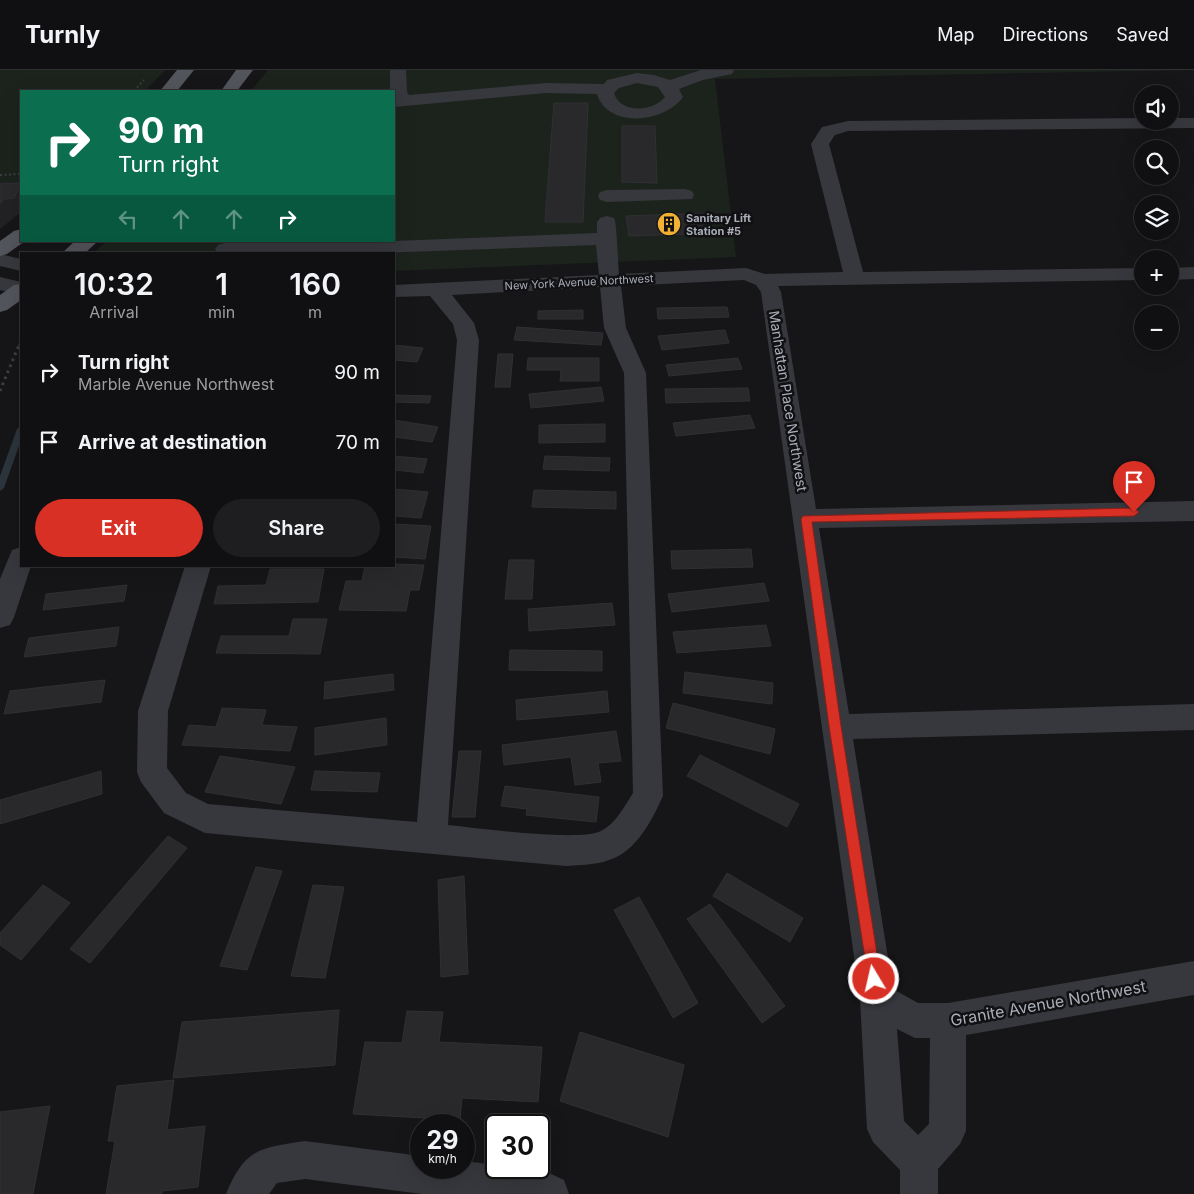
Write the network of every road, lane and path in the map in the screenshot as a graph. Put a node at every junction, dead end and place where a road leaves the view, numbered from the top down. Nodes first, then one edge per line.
1 (186, 70) edge
2 (245, 70) edge
3 (398, 70) edge
4 (726, 70) edge
5 (669, 87) junction
6 (607, 89) junction
7 (169, 90) edge
8 (230, 90) edge
9 (399, 102) edge
10 (1194, 122) edge
11 (20, 174) edge
12 (0, 175) edge
13 (685, 195) dead end
14 (607, 196) dead end
15 (20, 236) edge
16 (87, 242) edge
17 (378, 247) edge
18 (225, 249) dead end
19 (0, 250) edge
20 (74, 252) edge
21 (0, 260) edge
22 (20, 266) edge
23 (1194, 273) edge
24 (1134, 274) edge
25 (1179, 274) edge
26 (855, 279) junction
27 (763, 280) junction
28 (610, 281) junction
29 (0, 283) edge
30 (436, 289) junction
31 (20, 290) edge
32 (20, 291) edge
33 (395, 291) edge
34 (0, 305) edge
35 (20, 342) edge
36 (0, 391) edge
37 (1194, 510) edge
38 (807, 519) junction
39 (20, 560) edge
40 (198, 567) edge
41 (0, 617) edge
42 (1194, 717) edge
43 (835, 726) junction
44 (431, 838) junction
45 (1194, 978) edge
46 (877, 998) junction
47 (948, 1021) junction
48 (919, 1178) edge
49 (245, 1194) edge
50 (550, 1194) edge

1 - 7 main road
2 - 8 main road
3 - 9 street
4 - 5 street
5 - 6 street
5 - 6 street
6 - 9 street
10 - 26 street
11 - 12 path
13 - 14 street
15 - 19 main road
16 - 20 main road
17 - 18 street
17 - 28 street
21 - 22 street
23 - 25 street
24 - 26 street, New York Avenue Northwest
26 - 27 street, New York Avenue Northwest
27 - 28 street, New York Avenue Northwest
27 - 38 street, Manhattan Place Northwest
28 - 30 street, New York Avenue Northwest
28 - 44 street
29 - 31 street
30 - 33 street, New York Avenue Northwest
30 - 44 street
32 - 34 main road
35 - 36 path
37 - 38 street
38 - 43 street, Manhattan Place Northwest
39 - 41 street
40 - 44 street
42 - 43 street
43 - 46 street, Manhattan Place Northwest
45 - 47 street, Granite Avenue Northwest
46 - 47 street, Granite Avenue Northwest
46 - 48 street, Manhattan Place Northwest
47 - 48 street
49 - 50 street

